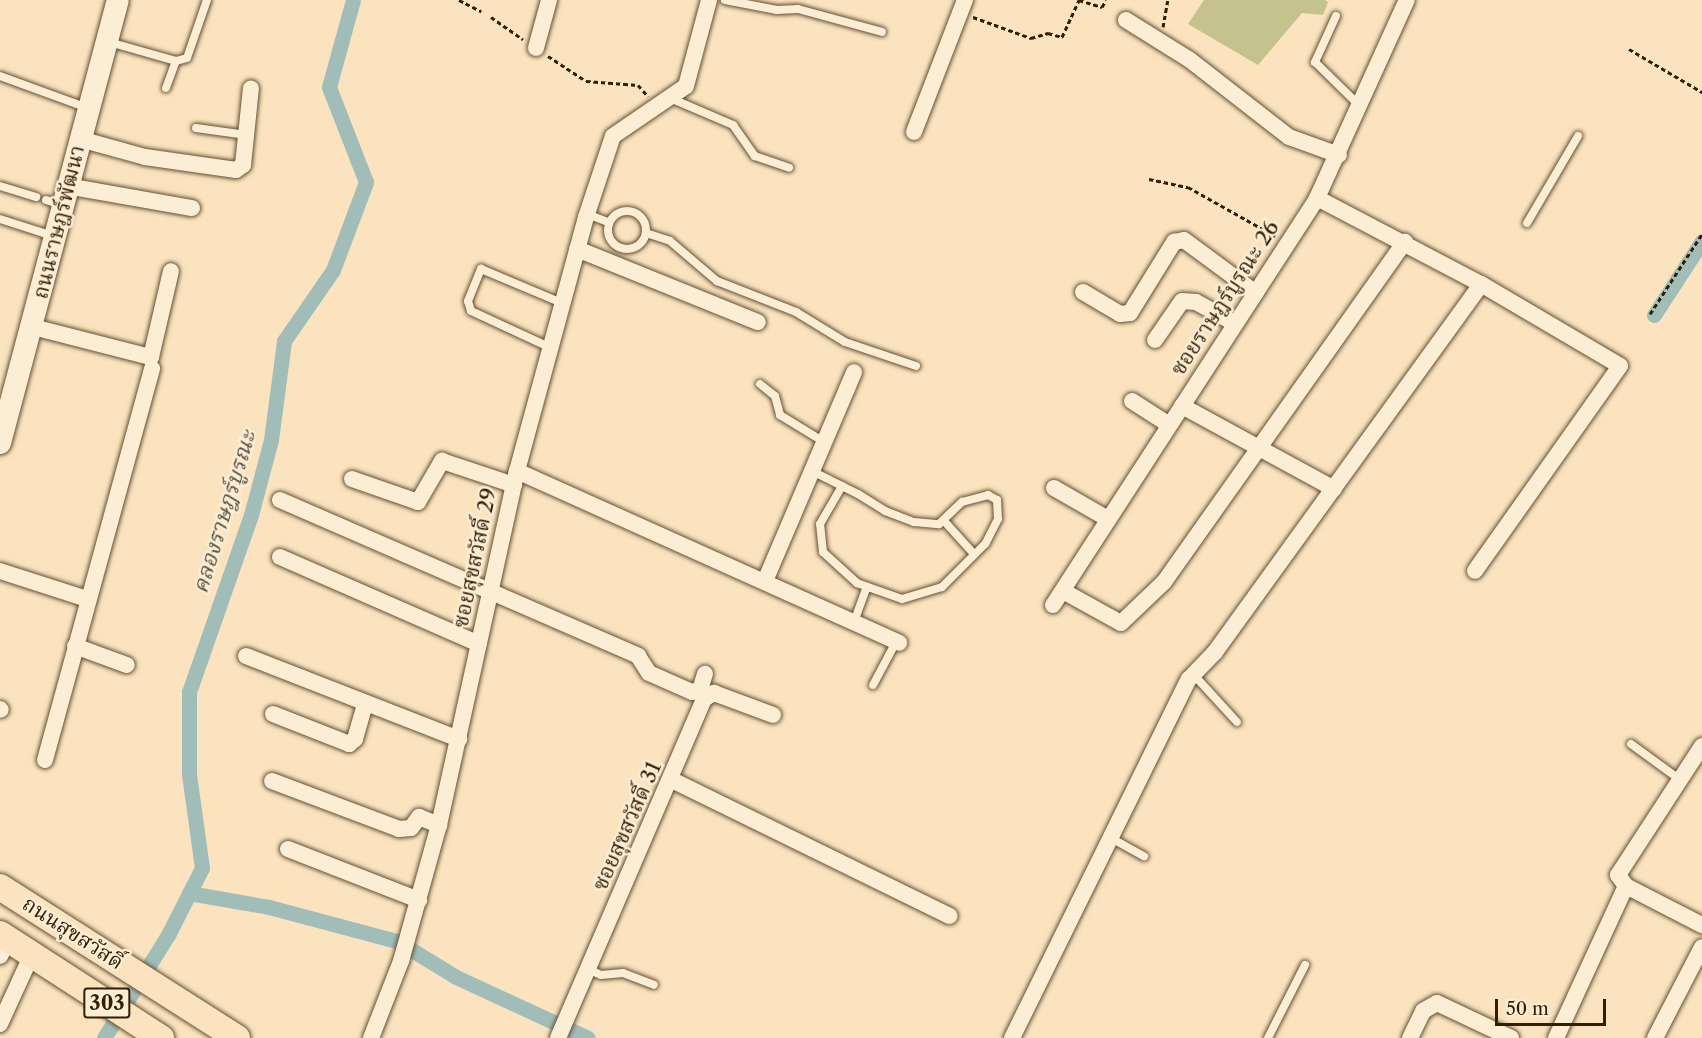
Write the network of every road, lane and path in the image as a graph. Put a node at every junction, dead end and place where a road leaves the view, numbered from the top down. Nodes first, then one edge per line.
1 (118, 0) edge
2 (207, 0) edge
3 (459, 0) edge
4 (549, 0) edge
5 (709, 0) edge
6 (725, 0) edge
7 (1106, 0) edge
8 (1168, 0) edge
9 (1407, 0) edge
10 (963, 6) edge
11 (481, 11) dead end
12 (1336, 16) dead end
13 (491, 17) dead end
14 (1126, 20) dead end
15 (882, 32) dead end
16 (1158, 39) junction
17 (108, 42) junction
18 (536, 48) junction
19 (1629, 49) dead end
20 (176, 61) junction
21 (0, 76) edge
22 (166, 88) dead end
23 (251, 88) dead end
24 (1702, 92) edge
25 (670, 98) junction
26 (1360, 106) junction
27 (654, 108) junction
28 (88, 109) junction
29 (196, 128) dead end
30 (914, 132) dead end
31 (247, 135) junction
32 (1578, 136) dead end
33 (80, 139) junction
34 (1339, 154) junction
35 (789, 168) dead end
36 (1149, 178) dead end
37 (0, 186) edge
38 (53, 197) junction
39 (1317, 198) junction
40 (192, 208) dead end
41 (587, 214) junction
42 (0, 219) edge
43 (608, 222) junction
44 (1527, 223) dead end
45 (646, 233) junction
46 (1702, 234) edge
47 (54, 236) junction
48 (1405, 242) junction
49 (1287, 243) junction
50 (577, 249) junction
51 (171, 271) dead end
52 (1481, 284) junction
53 (1083, 292) dead end
54 (1256, 292) junction
55 (562, 303) junction
56 (1650, 314) dead end
57 (758, 322) dead end
58 (1234, 323) junction
59 (33, 327) junction
60 (1155, 340) dead end
61 (549, 347) junction
62 (916, 366) dead end
63 (152, 368) dead end
64 (854, 372) dead end
65 (760, 384) dead end
66 (7, 394) edge
67 (1132, 401) dead end
68 (1182, 406) junction
69 (1168, 424) junction
70 (824, 442) junction
71 (0, 443) edge
72 (1257, 451) junction
73 (812, 471) junction
74 (515, 478) junction
75 (352, 479) dead end
76 (842, 486) junction
77 (1054, 488) dead end
78 (1334, 489) junction
79 (280, 500) dead end
80 (1108, 519) junction
81 (945, 522) junction
82 (974, 554) junction
83 (280, 557) dead end
84 (0, 571) edge
85 (1475, 571) dead end
86 (765, 581) junction
87 (867, 586) junction
88 (1063, 591) junction
89 (492, 593) junction
90 (87, 599) junction
91 (1053, 605) dead end
92 (854, 622) junction
93 (898, 642) joint
94 (479, 644) junction
95 (75, 646) junction
96 (246, 656) dead end
97 (127, 665) dead end
98 (705, 674) dead end
99 (1193, 674) junction
100 (873, 685) dead end
101 (365, 705) junction
102 (273, 714) dead end
103 (773, 715) dead end
104 (1237, 722) dead end
105 (459, 739) junction
106 (1631, 744) dead end
107 (1702, 746) edge
108 (45, 760) dead end
109 (1680, 779) junction
110 (672, 780) junction
111 (272, 781) dead end
112 (439, 825) junction
113 (1111, 838) junction
114 (288, 849) dead end
115 (1144, 856) dead end
116 (0, 886) edge
117 (1626, 886) junction
118 (419, 900) junction
119 (950, 916) dead end
120 (1702, 925) edge
121 (3, 944) edge
122 (1702, 947) edge
123 (32, 954) junction
124 (1305, 965) dead end
125 (588, 969) junction
126 (654, 985) dead end
127 (0, 1024) edge
128 (158, 1036) edge
129 (237, 1038) edge
130 (371, 1038) edge
131 (558, 1038) edge
132 (1012, 1038) edge
133 (1268, 1038) edge
134 (1410, 1038) edge
135 (1511, 1038) edge
136 (1556, 1038) edge
137 (1654, 1038) edge

1 - 17 street, ถนนราษฎร์พัฒนา
2 - 20 lane
3 - 11 path
4 - 18 street
5 - 25 street, ซอยสุขสวัสดิ์ 29
6 - 15 lane
7 - 10 path
8 - 16 path
9 - 26 street, ซอยราษฎร์บูรณะ 26
10 - 30 street
12 - 26 lane
13 - 18 path
14 - 16 street
16 - 34 street
17 - 20 lane
17 - 28 street, ถนนราษฎร์พัฒนา
18 - 27 path
19 - 24 path
20 - 22 lane
21 - 28 lane
23 - 31 street
25 - 27 street, ซอยสุขสวัสดิ์ 29
25 - 35 lane
26 - 34 street, ซอยราษฎร์บูรณะ 26
27 - 41 street, ซอยสุขสวัสดิ์ 29
28 - 33 street, ถนนราษฎร์พัฒนา
29 - 31 lane
31 - 33 street
32 - 44 lane
33 - 38 street, ถนนราษฎร์พัฒนา
34 - 39 street, ซอยราษฎร์บูรณะ 26
36 - 49 path
37 - 38 lane
38 - 40 street
38 - 47 street, ถนนราษฎร์พัฒนา
39 - 48 street
39 - 49 street, ซอยราษฎร์บูรณะ 26
41 - 43 lane
41 - 50 street, ซอยสุขสวัสดิ์ 29
42 - 47 lane
43 - 45 lane
43 - 45 lane
45 - 62 lane
46 - 56 path
47 - 59 street, ถนนราษฎร์พัฒนา
48 - 52 street
48 - 72 street
49 - 54 street, ซอยราษฎร์บูรณะ 26
50 - 55 street, ซอยสุขสวัสดิ์ 29
50 - 57 street
51 - 59 street
52 - 78 street
52 - 85 street
53 - 54 street
54 - 58 street, ซอยราษฎร์บูรณะ 26
55 - 61 street, ซอยสุขสวัสดิ์ 29
55 - 61 lane
58 - 60 street
58 - 68 street, ซอยราษฎร์บูรณะ 26
59 - 66 street, ถนนราษฎร์พัฒนา
61 - 74 street, ซอยสุขสวัสดิ์ 29
63 - 90 street
64 - 70 street
65 - 70 lane
66 - 71 street, ถนนราษฎร์พัฒนา
67 - 69 street
68 - 69 street, ซอยราษฎร์บูรณะ 26
68 - 72 street
69 - 80 street, ซอยราษฎร์บูรณะ 26
70 - 73 street
72 - 78 street
72 - 88 street
73 - 76 lane
73 - 86 street
74 - 75 street
74 - 86 street
74 - 89 street, ซอยสุขสวัสดิ์ 29
76 - 81 lane
76 - 87 lane
77 - 80 street
78 - 99 street
79 - 89 street
80 - 88 street, ซอยราษฎร์บูรณะ 26
81 - 82 lane
81 - 82 lane
82 - 87 lane
83 - 94 street
84 - 90 street
86 - 92 street
87 - 92 lane
88 - 91 street, ซอยราษฎร์บูรณะ 26
89 - 94 street, ซอยสุขสวัสดิ์ 29
89 - 98 street
90 - 95 street
92 - 93 street
93 - 100 lane
94 - 105 street, ซอยสุขสวัสดิ์ 29
95 - 97 street
95 - 108 street
96 - 101 street
99 - 104 lane
99 - 113 street
101 - 102 street
101 - 105 street
103 - 110 street, ซอยสุขสวัสดิ์ 31
105 - 112 street, ซอยสุขสวัสดิ์ 29
106 - 109 lane
107 - 109 street
109 - 117 street
110 - 119 street
110 - 125 street, ซอยสุขสวัสดิ์ 31
111 - 112 street
112 - 118 street, ซอยสุขสวัสดิ์ 29
113 - 115 lane
113 - 132 street
114 - 118 street
116 - 129 main road, ถนนสุขสวัสดิ์ / 303
117 - 120 street
117 - 136 street
118 - 130 street, ซอยสุขสวัสดิ์ 29
121 - 123 main road, ถนนสุขสวัสดิ์ / 303
122 - 137 street
123 - 127 street
123 - 128 main road, ถนนสุขสวัสดิ์ / 303
124 - 133 lane
125 - 126 lane
125 - 131 street, ซอยสุขสวัสดิ์ 31
134 - 135 street

